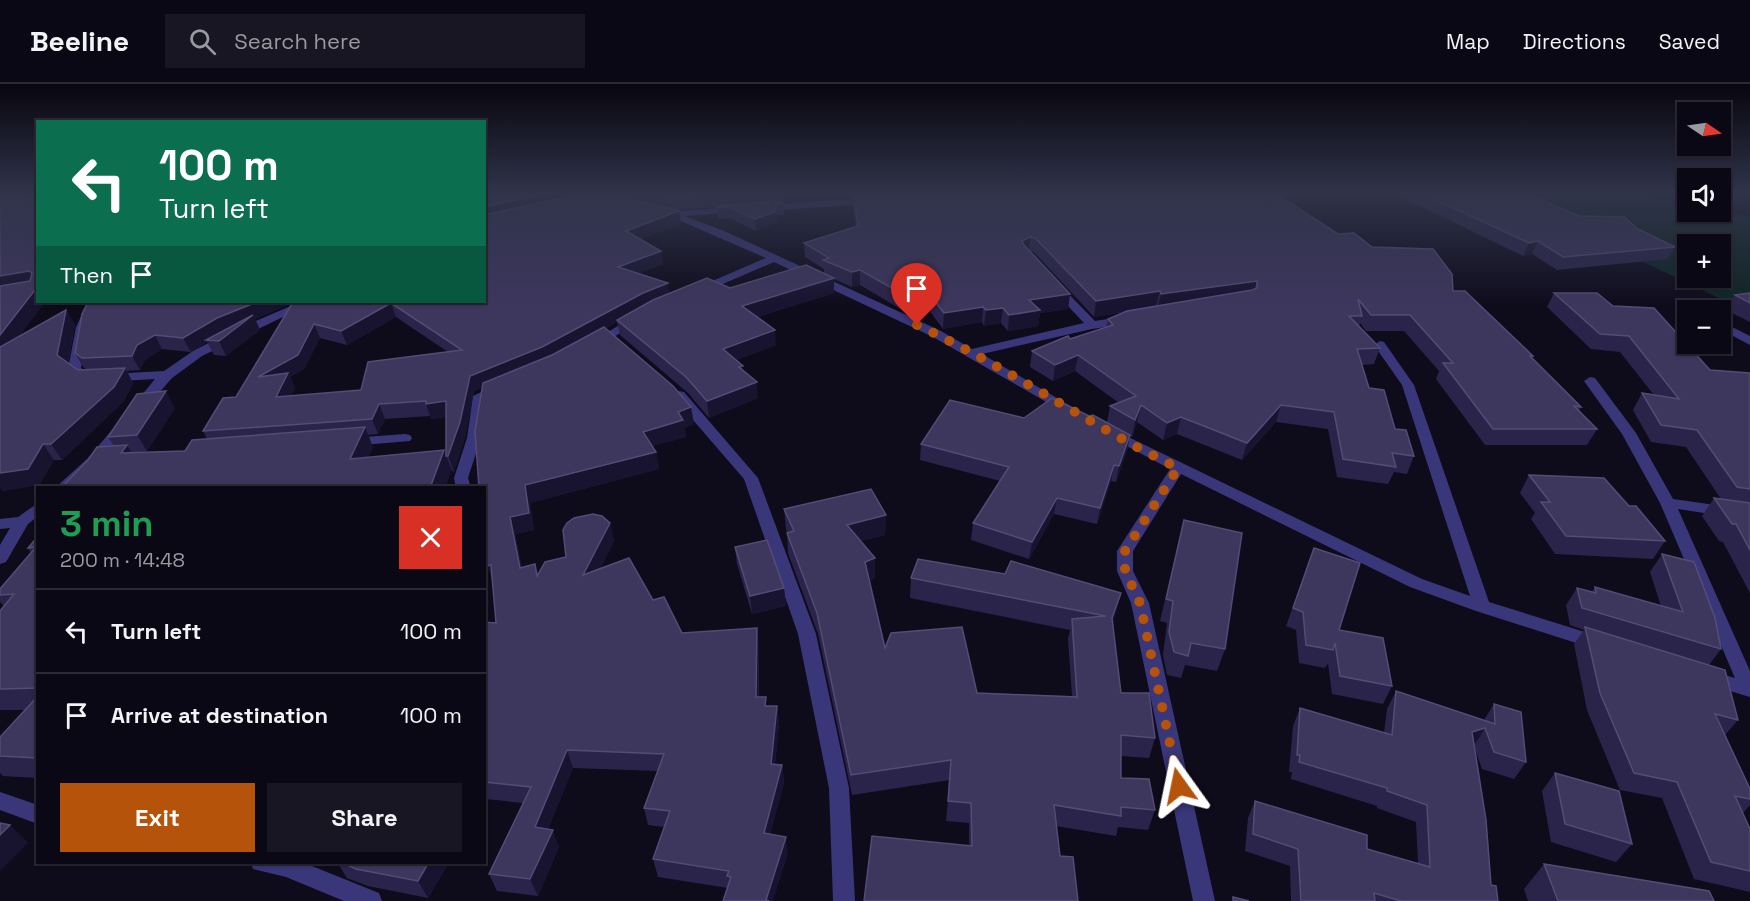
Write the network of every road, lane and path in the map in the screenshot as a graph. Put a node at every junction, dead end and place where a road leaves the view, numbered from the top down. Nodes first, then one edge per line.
1 (716, 231) edge
2 (773, 259) junction
3 (1044, 274) edge
4 (691, 294) edge
5 (93, 303) edge
6 (306, 303) edge
7 (650, 311) edge
8 (1137, 318) edge
9 (1092, 325) junction
10 (1731, 330) edge
11 (609, 335) junction
12 (1750, 341) edge
13 (1380, 345) edge
14 (626, 349) edge
15 (580, 351) edge
16 (971, 353) junction
17 (167, 375) junction
18 (1590, 381) dead end
19 (511, 383) edge
20 (666, 384) edge
21 (1082, 417) edge
22 (1102, 429) edge
23 (405, 438) dead end
24 (335, 444) edge
25 (115, 460) edge
26 (92, 462) junction
27 (1178, 468) junction
28 (64, 486) edge
29 (463, 486) edge
30 (1668, 503) junction
31 (36, 510) edge
32 (1750, 515) edge
33 (22, 521) junction
34 (0, 524) edge
35 (0, 558) edge
36 (1482, 607) junction
37 (1616, 649) edge
38 (1694, 673) edge
39 (1750, 690) edge
40 (0, 801) edge
41 (36, 814) edge
42 (289, 865) edge
43 (371, 901) edge
44 (844, 901) edge
45 (1204, 901) edge

1 - 2 street
2 - 4 street
2 - 16 street
3 - 9 street
5 - 17 street
6 - 17 street
7 - 11 street
8 - 9 street
9 - 16 street
10 - 12 street
11 - 14 street
11 - 15 street
13 - 36 street
16 - 21 street
17 - 26 street
18 - 30 street
19 - 29 street
20 - 44 street
22 - 27 street
23 - 24 street
25 - 26 street
26 - 28 street
27 - 36 street
27 - 45 street
30 - 32 street
30 - 39 street
31 - 33 street
33 - 34 street
33 - 35 street
36 - 37 street
38 - 39 street
40 - 41 street
42 - 43 street

